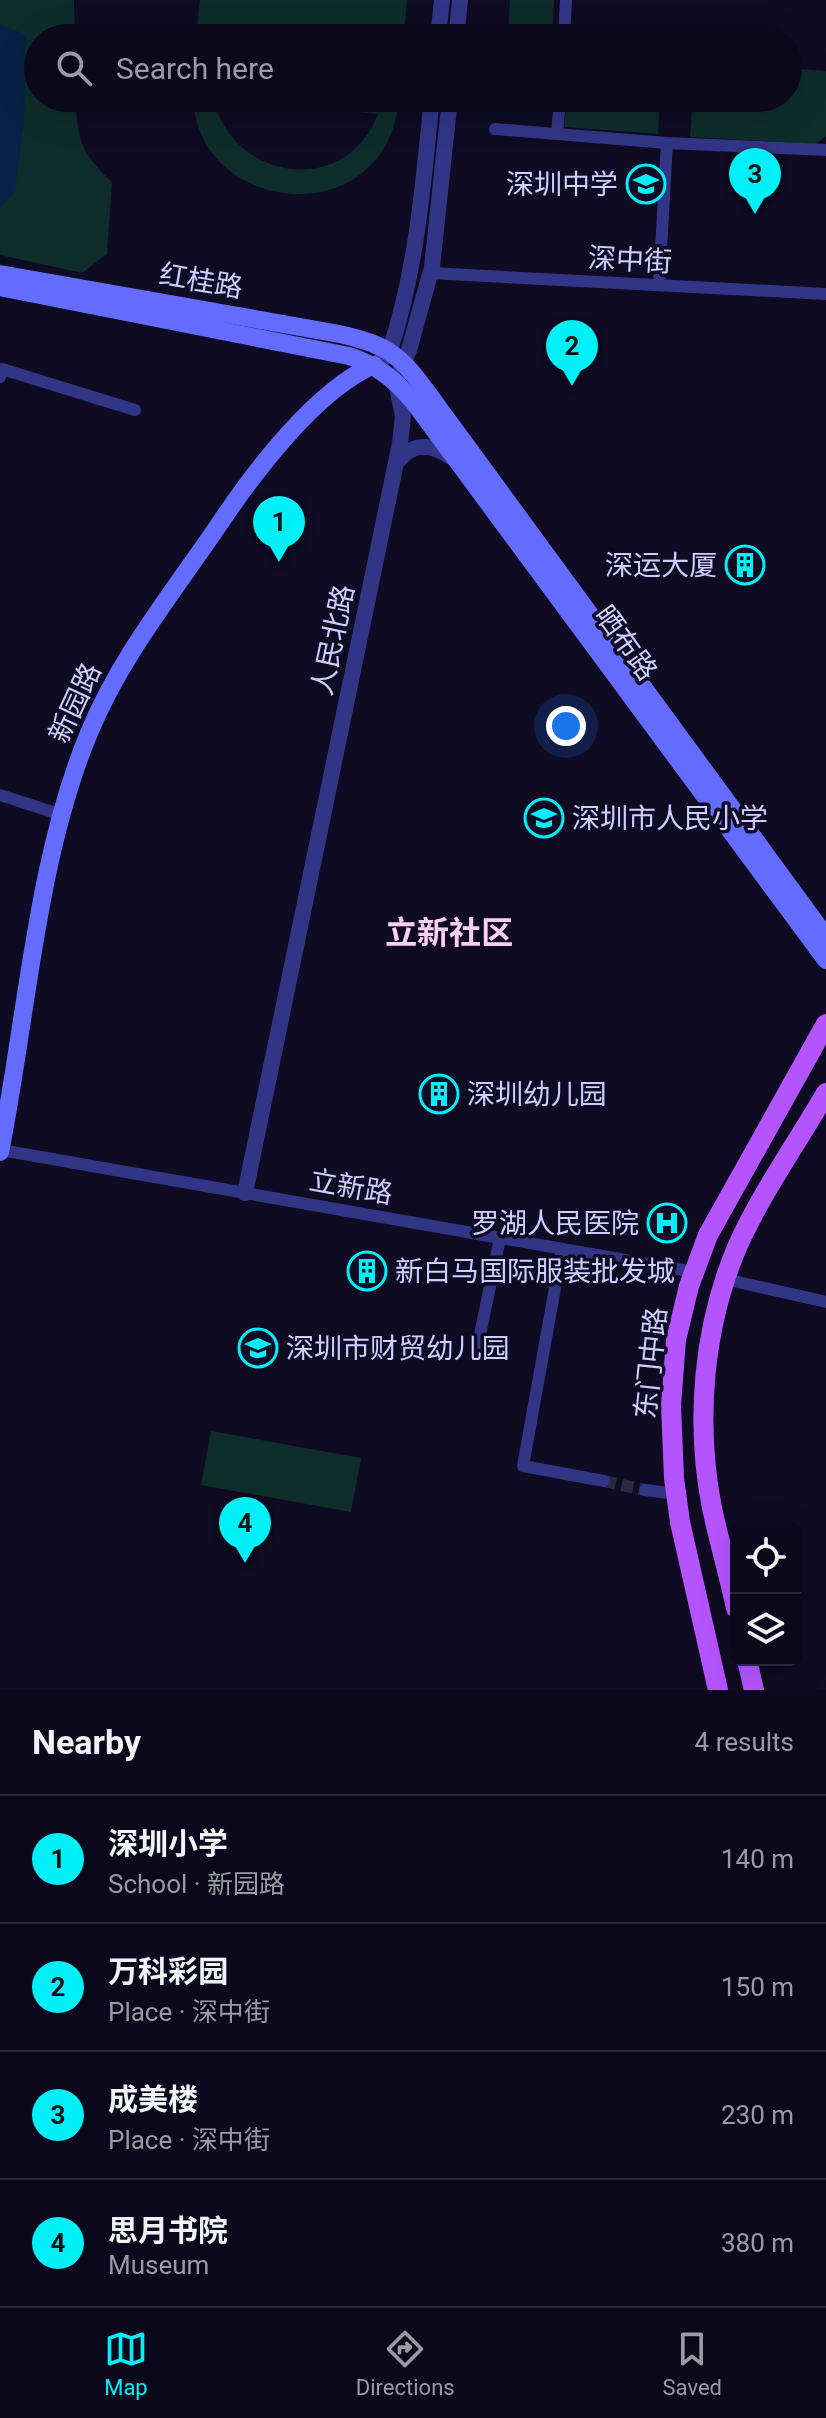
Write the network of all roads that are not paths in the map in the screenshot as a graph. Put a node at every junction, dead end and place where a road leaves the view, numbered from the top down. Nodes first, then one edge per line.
1 (442, 0) edge
2 (460, 0) edge
3 (566, 0) edge
4 (439, 24) edge
5 (457, 24) edge
6 (565, 24) edge
7 (431, 112) edge
8 (448, 112) edge
9 (559, 112) edge
10 (495, 129) dead end
11 (557, 134) junction
12 (667, 143) junction
13 (826, 150) edge
14 (0, 267) edge
15 (430, 273) junction
16 (0, 274) edge
17 (659, 285) junction
18 (0, 287) edge
19 (33, 287) junction
20 (826, 294) edge
21 (0, 295) edge
22 (397, 356) junction
23 (374, 365) junction
24 (0, 377) edge
25 (396, 381) junction
26 (135, 410) dead end
27 (455, 459) junction
28 (396, 464) junction
29 (0, 795) edge
30 (62, 815) junction
31 (826, 937) edge
32 (826, 960) edge
33 (826, 1024) edge
34 (826, 1093) edge
35 (0, 1151) edge
36 (245, 1193) junction
37 (500, 1238) junction
38 (562, 1249) junction
39 (694, 1272) junction
40 (725, 1279) junction
41 (826, 1302) edge
42 (477, 1349) dead end
43 (604, 1481) tunnel mouth
44 (645, 1490) tunnel mouth
45 (676, 1494) junction
46 (733, 1594) edge
47 (748, 1666) edge
48 (718, 1690) edge
49 (754, 1690) edge

1 - 4 street
2 - 5 street
3 - 6 street
7 - 22 street
8 - 15 street
9 - 11 street
10 - 11 street
11 - 12 street
12 - 13 street
12 - 17 street
14 - 19 street
15 - 17 street, 深中街
15 - 22 street
16 - 19 main road, 红桂路
17 - 20 street, 深中街
18 - 19 main road, 红桂路
19 - 21 street
19 - 22 main road, 红桂路
19 - 23 main road, 红桂路
22 - 23 street
22 - 25 street
22 - 31 main road, 晒布路
23 - 25 main road, 晒布路
23 - 30 main road, 新园路
24 - 26 street
25 - 27 main road, 晒布路
25 - 28 street, 人民北路
27 - 28 street
27 - 32 main road, 晒布路
28 - 36 street, 人民北路
29 - 30 street
30 - 35 main road, 新园路
33 - 39 main road, 东门中路
34 - 40 main road, 东门中路
35 - 36 street, 立新路
36 - 37 street, 立新路
37 - 38 street, 立新路
37 - 42 street
38 - 39 street, 立新路
38 - 43 street
39 - 45 main road, 东门中路
40 - 41 street
40 - 46 main road, 东门中路
44 - 45 street
45 - 48 main road, 东门中路
47 - 49 main road

